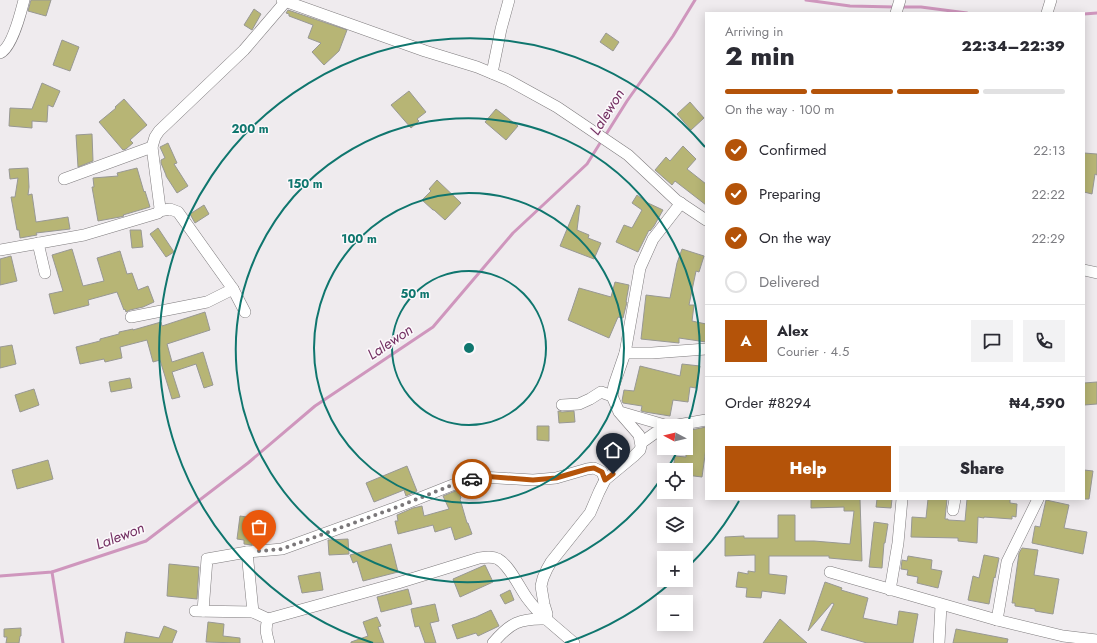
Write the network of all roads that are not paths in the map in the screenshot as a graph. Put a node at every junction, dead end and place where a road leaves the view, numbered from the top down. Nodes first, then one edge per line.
1 (24, 0) edge
2 (509, 0) edge
3 (900, 0) edge
4 (1051, 0) edge
5 (284, 1) edge
6 (896, 12) edge
7 (1047, 12) edge
8 (0, 53) edge
9 (492, 73) junction
10 (152, 147) junction
11 (64, 179) dead end
12 (681, 203) junction
13 (159, 210) junction
14 (705, 219) edge
15 (38, 243) junction
16 (0, 250) edge
17 (1085, 270) edge
18 (45, 273) dead end
19 (1097, 273) edge
20 (233, 289) junction
21 (245, 312) dead end
22 (131, 318) dead end
23 (705, 349) edge
24 (625, 353) junction
25 (612, 396) junction
26 (562, 405) dead end
27 (619, 412) junction
28 (705, 420) edge
29 (693, 422) edge
30 (657, 423) edge
31 (657, 432) edge
32 (641, 443) junction
33 (605, 480) junction
34 (902, 500) edge
35 (1038, 500) edge
36 (247, 552) junction
37 (830, 572) dead end
38 (890, 590) junction
39 (941, 605) junction
40 (253, 612) junction
41 (268, 619) junction
42 (546, 620) junction
43 (997, 620) junction
44 (1063, 640) edge
45 (1097, 640) edge
46 (572, 642) edge
47 (269, 643) edge
48 (494, 643) edge
49 (939, 643) edge

1 - 8 street
2 - 9 street
3 - 6 street
4 - 7 street
5 - 9 street
5 - 10 street
9 - 12 street
10 - 11 street
10 - 13 street
12 - 14 street
12 - 24 street
13 - 15 street
13 - 20 street
15 - 16 street
15 - 18 street
17 - 19 street
20 - 21 street
20 - 22 street
23 - 24 street
24 - 25 street
25 - 26 street
25 - 27 street
27 - 30 street
27 - 32 street
28 - 29 street
31 - 32 street
32 - 33 street
33 - 36 street
33 - 42 street
34 - 38 street
35 - 43 street
36 - 40 street
36 - 40 street
37 - 38 street
38 - 39 street
39 - 43 street
39 - 49 street
40 - 41 street
41 - 42 street
41 - 47 street
42 - 46 street
42 - 48 street
43 - 44 street
44 - 45 street

